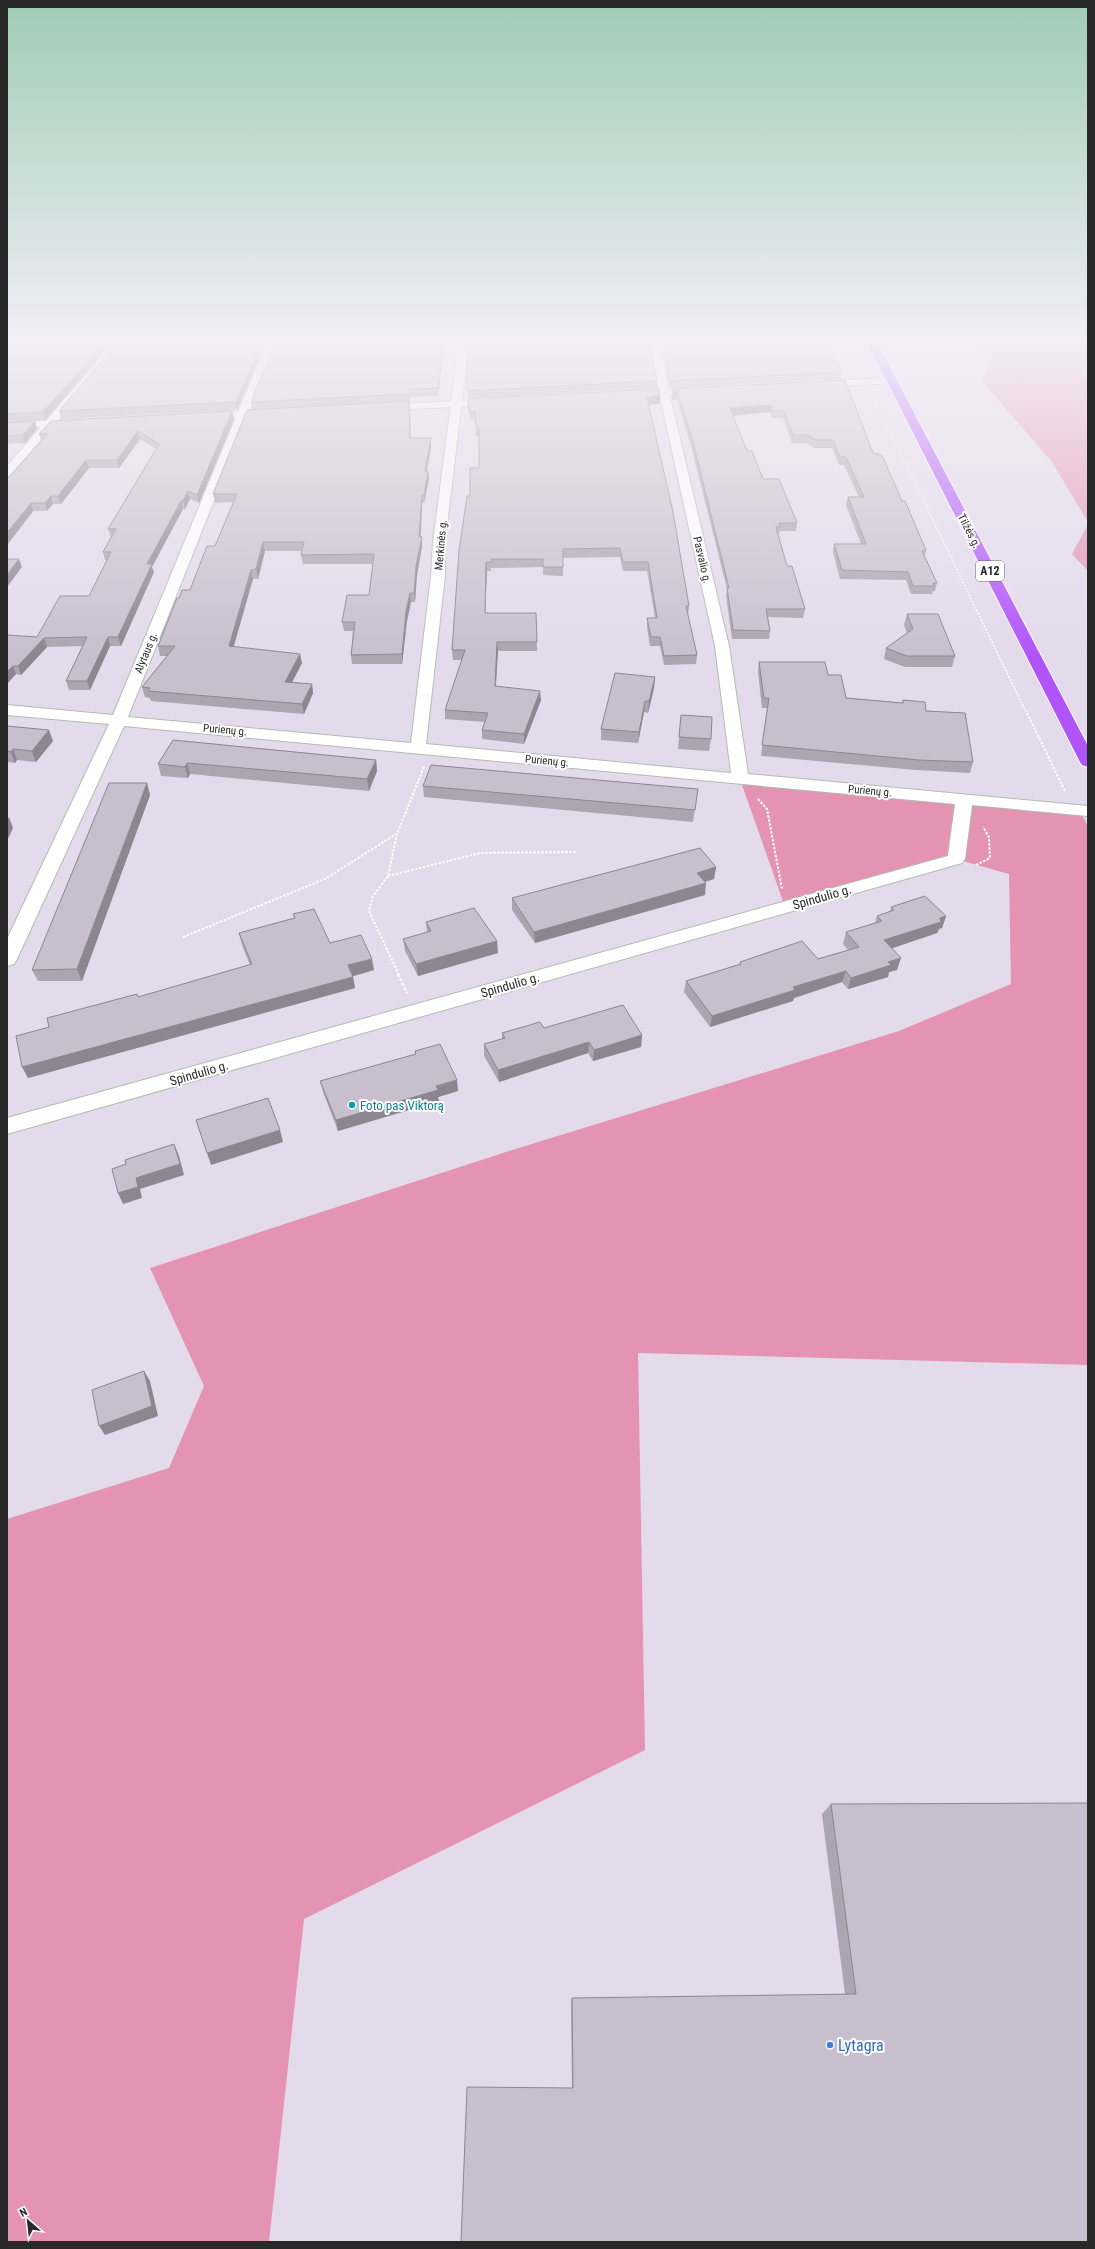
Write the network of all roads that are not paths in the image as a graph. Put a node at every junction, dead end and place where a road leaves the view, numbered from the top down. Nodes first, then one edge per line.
1 (29, 447) edge
2 (229, 447) edge
3 (452, 447) edge
4 (677, 447) edge
5 (926, 447) edge
6 (7, 473) edge
7 (7, 710) edge
8 (119, 720) junction
9 (424, 749) junction
10 (1088, 762) edge
11 (740, 779) junction
12 (964, 799) junction
13 (1084, 811) edge
14 (7, 959) edge
15 (7, 1126) edge

1 - 6 street
2 - 8 street, Alytaus g.
3 - 9 street, Merkinės g.
4 - 11 street, Pasvalio g.
5 - 10 highway, Tilžės g. / A12
7 - 8 street, Purienų g.
8 - 9 street, Purienų g.
8 - 14 street, Alytaus g.
9 - 11 street, Purienų g.
11 - 12 street, Purienų g.
12 - 13 street, Purienų g.
12 - 15 street, Spindulio g.

